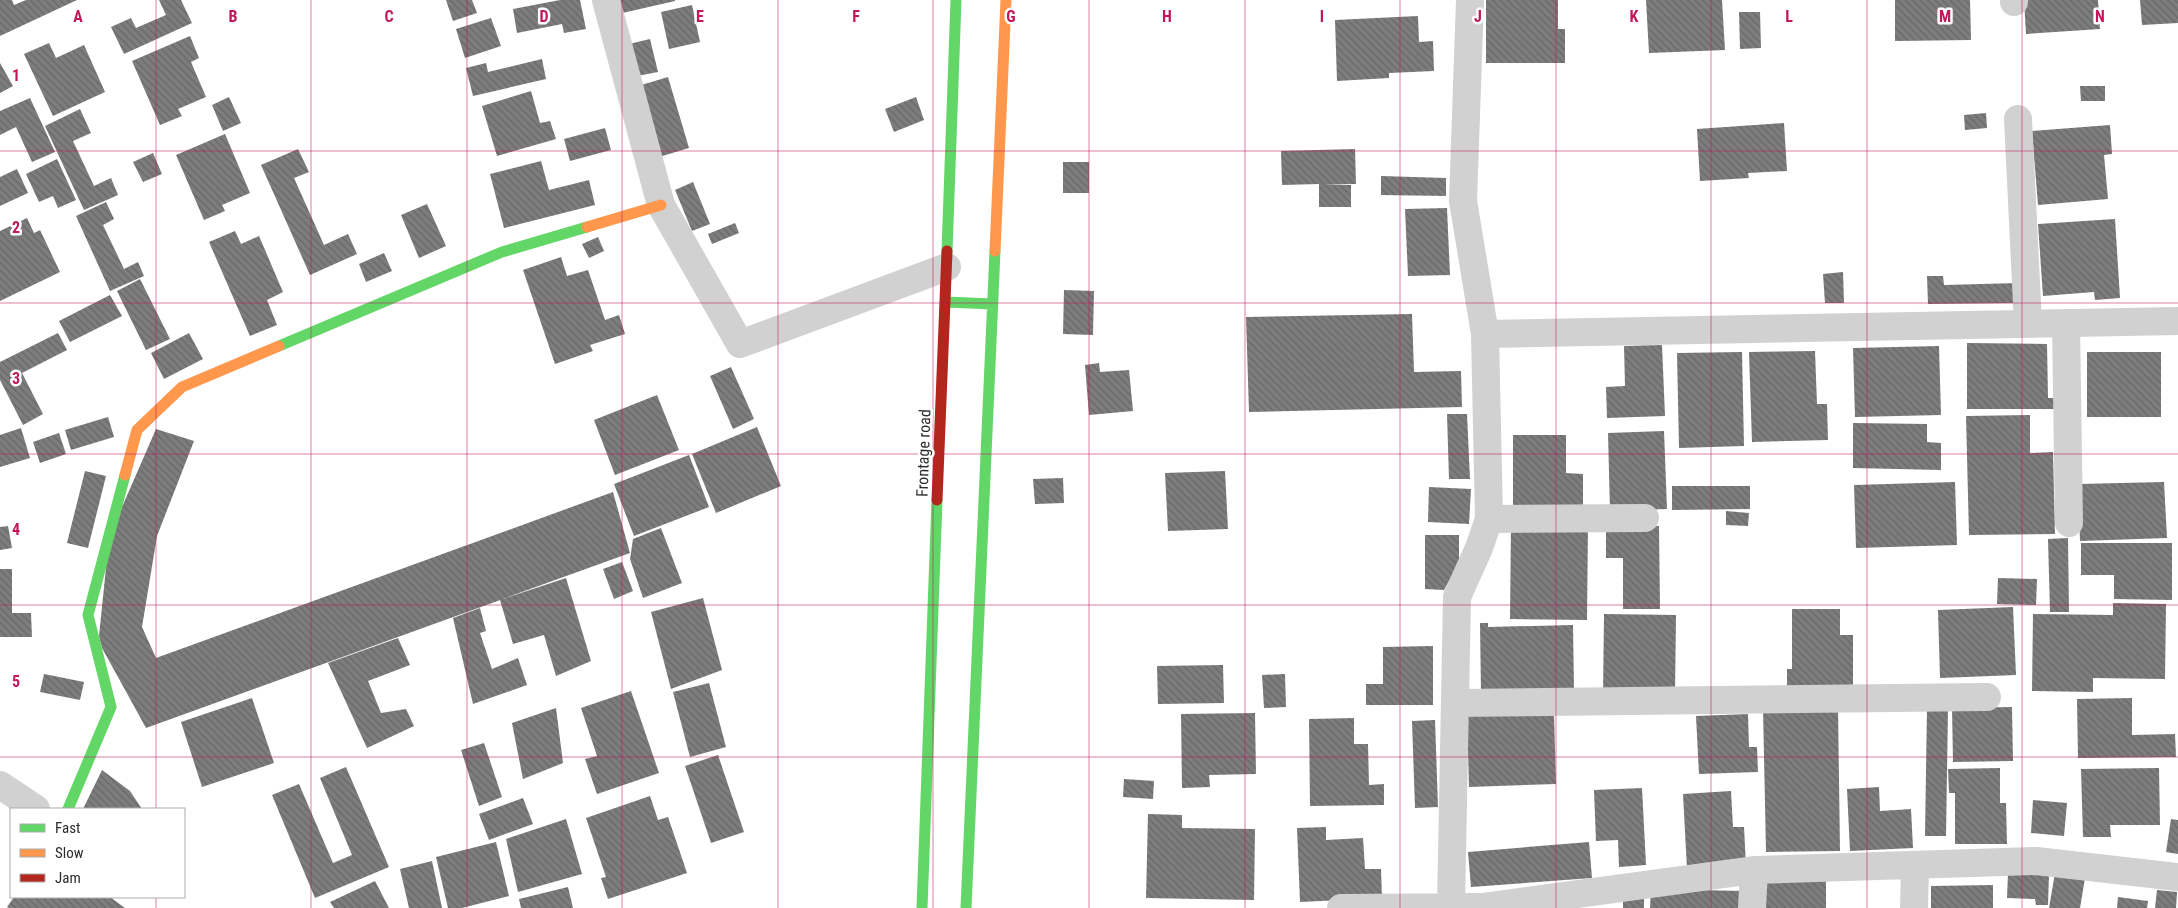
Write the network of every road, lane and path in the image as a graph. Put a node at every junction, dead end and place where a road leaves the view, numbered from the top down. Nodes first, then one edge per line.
1 (606, 0) edge
2 (956, 0) edge
3 (1006, 0) edge
4 (1470, 0) edge
5 (2018, 119) dead end
6 (661, 205) junction
7 (947, 268) junction
8 (946, 302) junction
9 (992, 304) junction
10 (2178, 321) edge
11 (2066, 323) junction
12 (2028, 324) junction
13 (1485, 334) junction
14 (1644, 518) dead end
15 (1489, 519) junction
16 (2069, 523) dead end
17 (1987, 697) dead end
18 (1456, 703) junction
19 (0, 785) edge
20 (34, 808) edge
21 (68, 808) edge
22 (1915, 866) junction
23 (1754, 870) junction
24 (2178, 877) edge
25 (1451, 906) junction
26 (1482, 907) edge
27 (922, 908) edge
28 (966, 908) edge
29 (1341, 908) edge
30 (1752, 908) edge
31 (1914, 908) edge

1 - 6 street
2 - 7 main road, Frontage road
3 - 9 main road
4 - 13 street
5 - 12 street
6 - 7 street
6 - 21 main road
7 - 8 main road, Frontage road
8 - 9 main road
8 - 27 main road, Frontage road
9 - 28 main road
10 - 11 street
11 - 12 street
11 - 16 street
12 - 13 street
13 - 15 street
14 - 15 street
15 - 18 street
17 - 18 street
18 - 25 street
19 - 20 street
22 - 23 street
22 - 24 street
22 - 31 street
23 - 26 street
23 - 30 street
25 - 26 street
25 - 29 street

